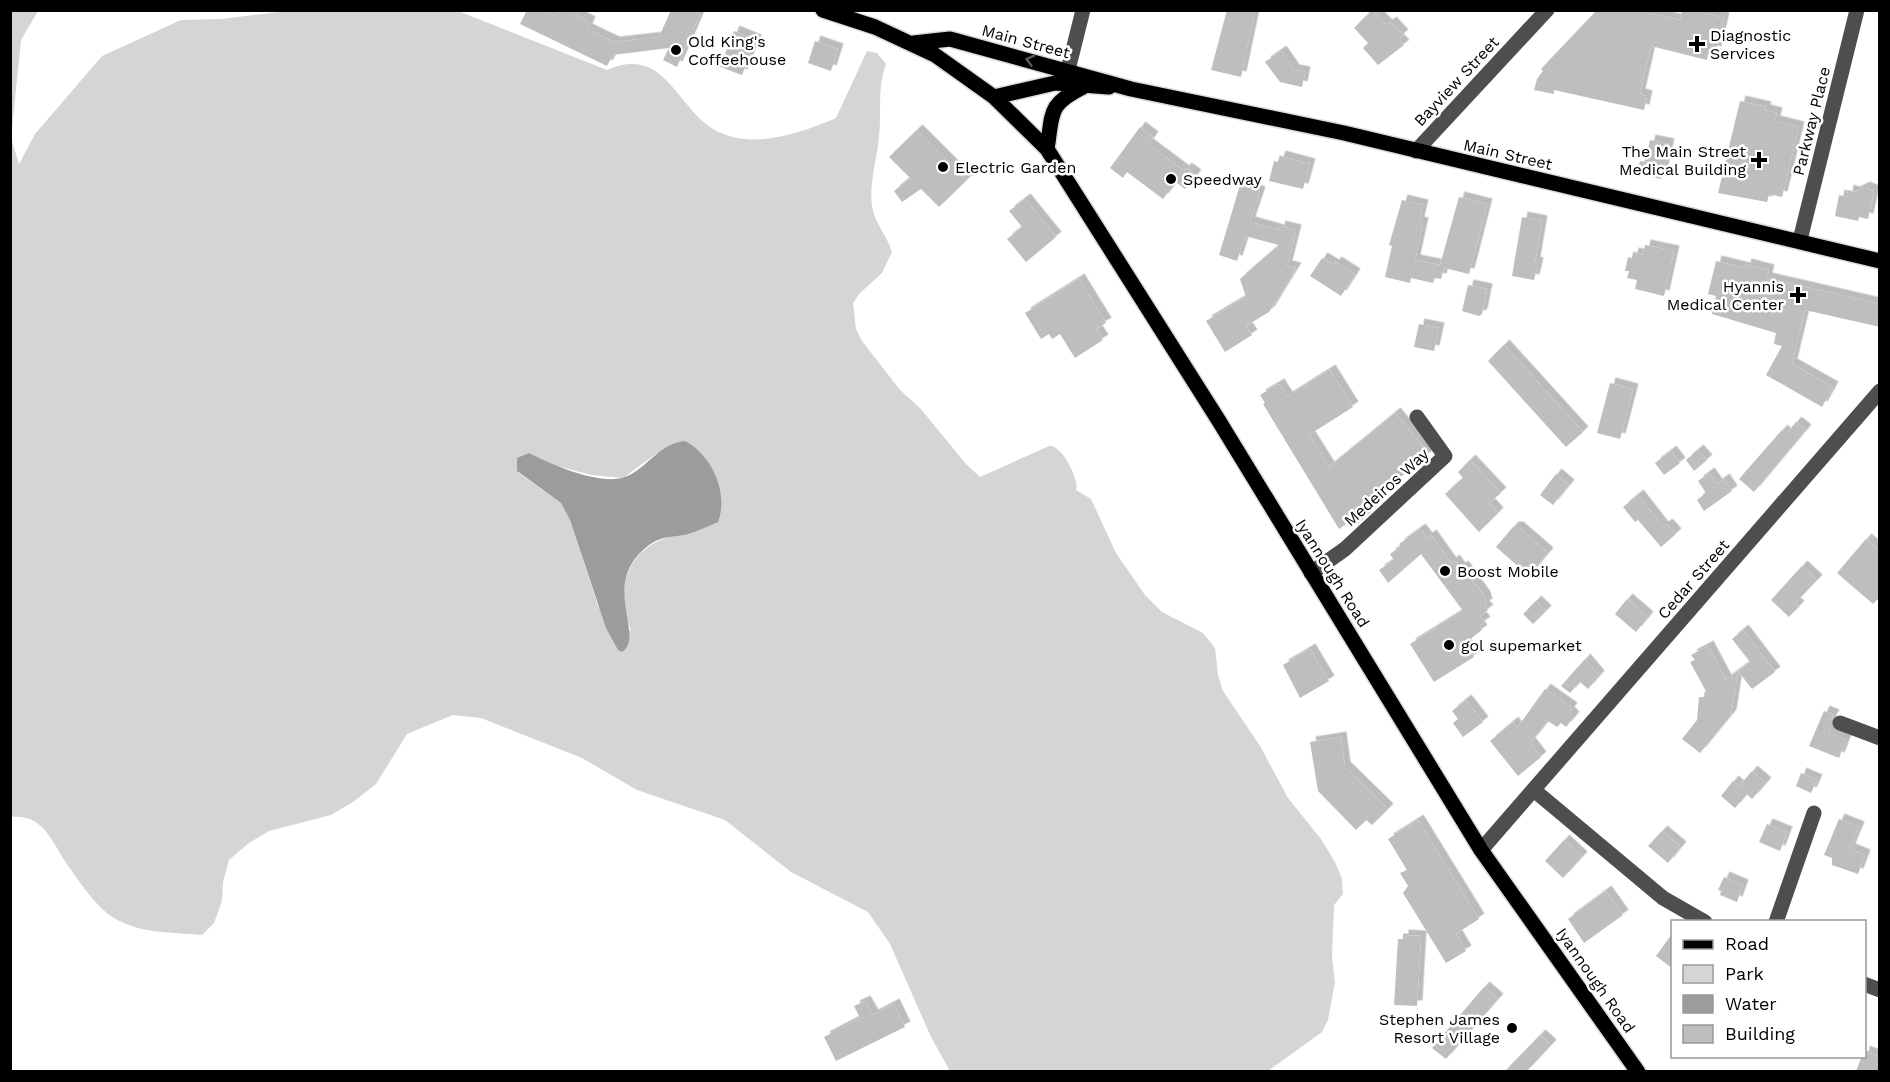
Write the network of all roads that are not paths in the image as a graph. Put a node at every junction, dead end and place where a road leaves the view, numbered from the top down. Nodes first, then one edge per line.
1 (823, 10) edge
2 (1083, 10) edge
3 (1547, 10) edge
4 (1857, 10) edge
5 (914, 44) junction
6 (1068, 70) junction
7 (1083, 87) junction
8 (1127, 88) junction
9 (994, 97) junction
10 (1047, 149) junction
11 (1416, 151) junction
12 (1800, 240) junction
13 (1880, 261) edge
14 (1880, 391) edge
15 (1417, 417) dead end
16 (1311, 573) junction
17 (1840, 723) dead end
18 (1880, 738) edge
19 (1535, 791) junction
20 (1814, 813) dead end
21 (1481, 850) junction
22 (1703, 920) edge
23 (1776, 920) edge
24 (1638, 1071) edge

1 - 5 main road, Main Street
2 - 6 street
3 - 11 street, Bayview Street
4 - 12 street, Parkway Place
6 -> 5 main road, Main Street
5 - 9 main road, Main Street
6 - 8 main road, Main Street
7 - 8 main road, Main Street
7 - 9 main road, Main Street
7 - 10 main road
8 - 11 main road, Main Street
9 - 10 main road, Iyannough Road
10 - 16 main road, Iyannough Road
11 - 12 main road, Main Street
12 - 13 main road, Main Street
14 - 19 street, Cedar Street
15 - 16 street, Medeiros Way
16 - 21 main road, Iyannough Road
17 - 18 street
19 - 21 street, Cedar Street
19 - 22 street
20 - 23 street
21 - 24 main road, Iyannough Road

